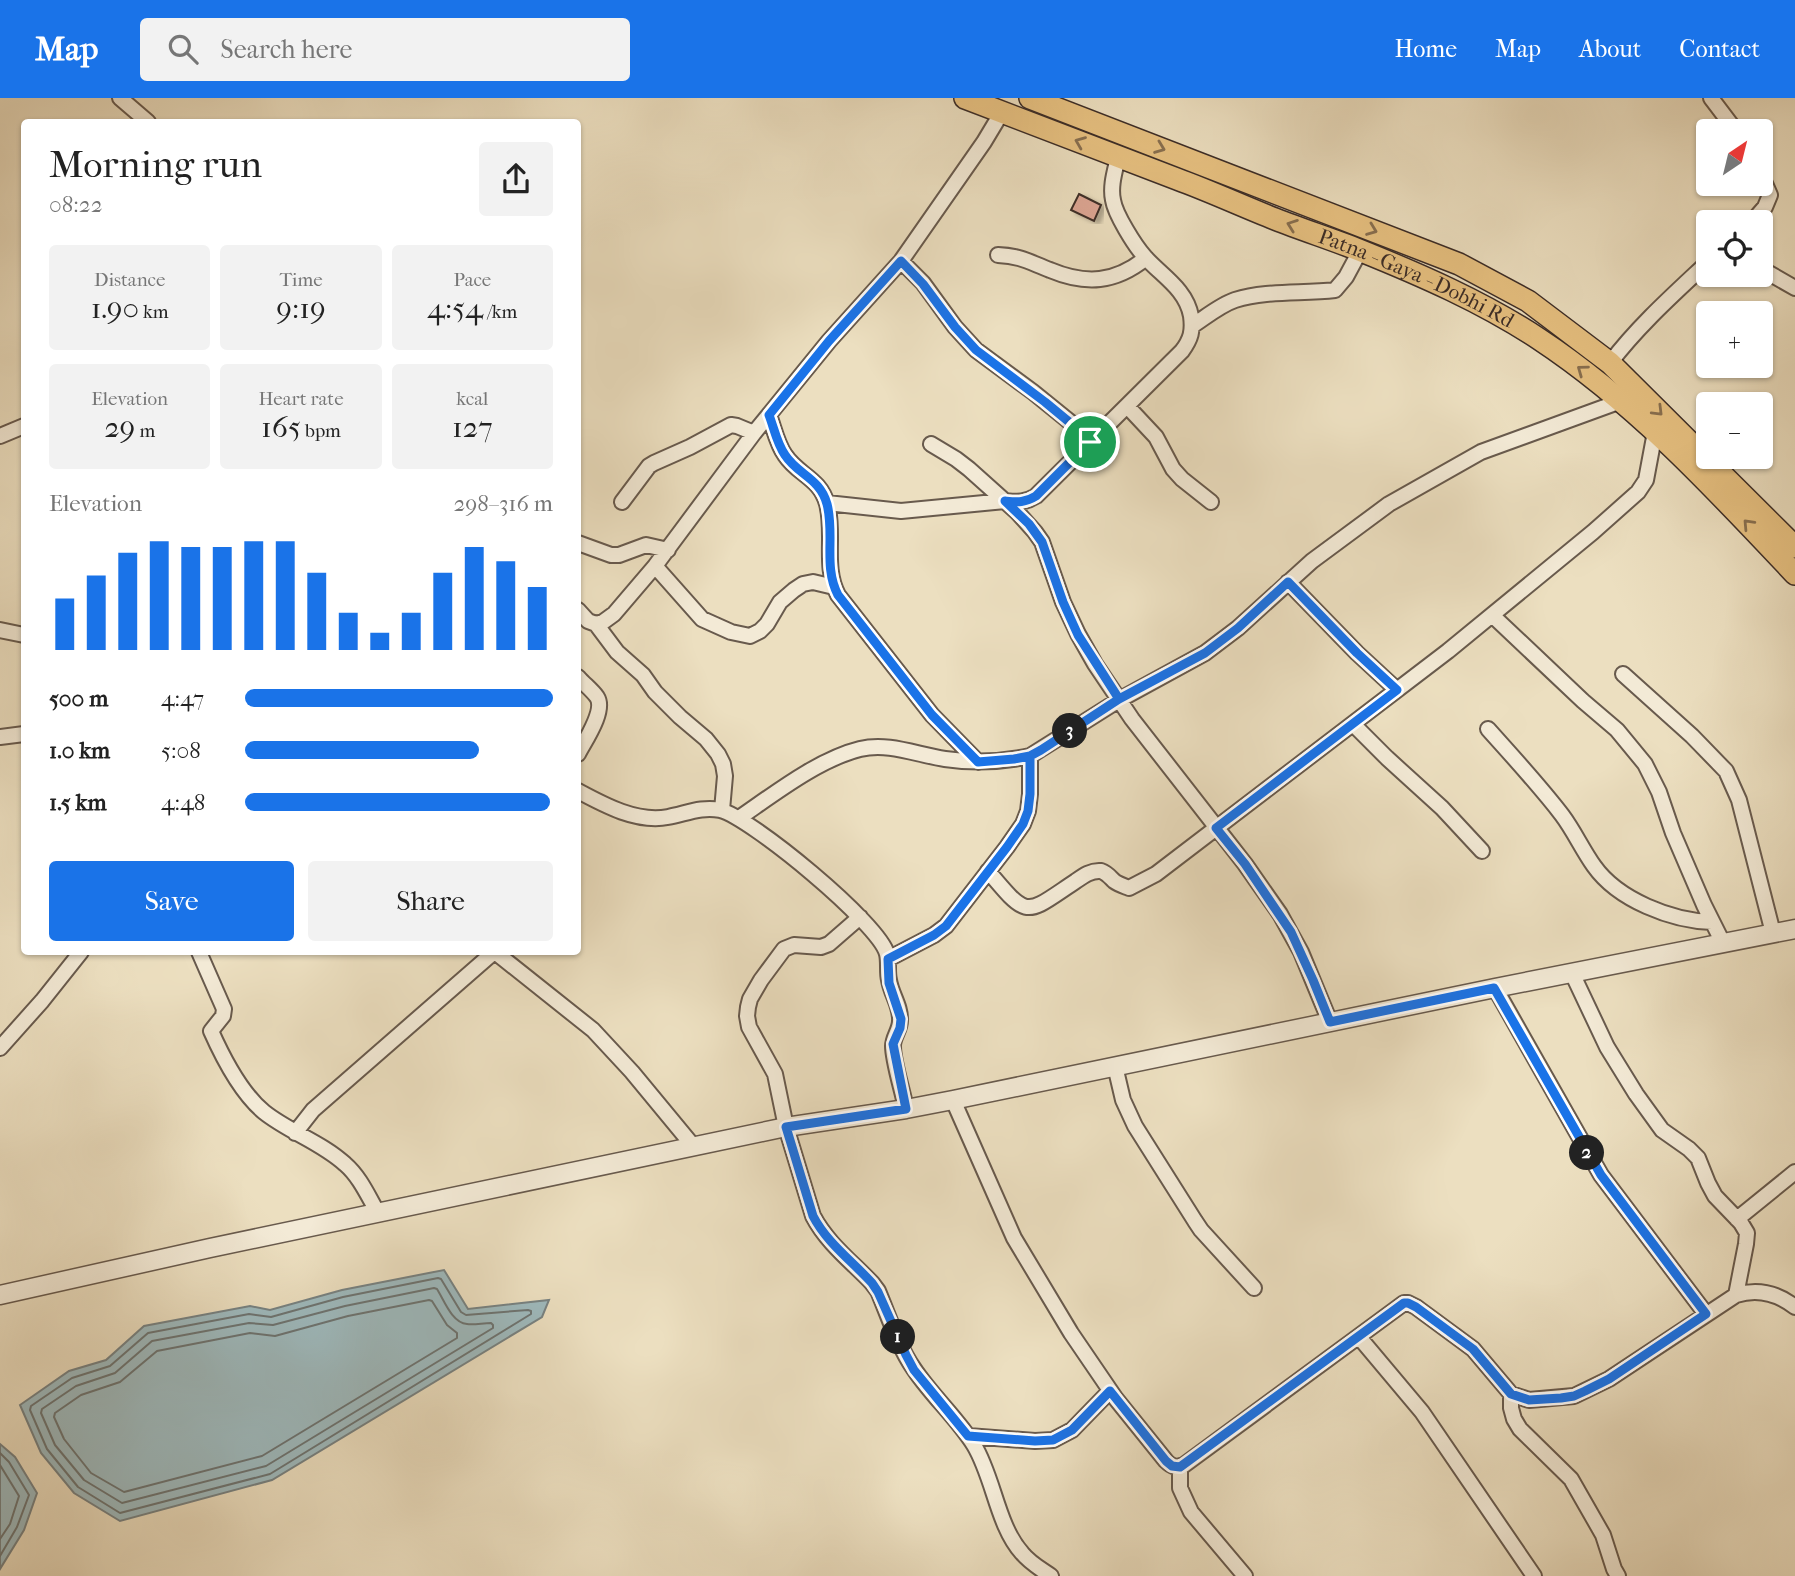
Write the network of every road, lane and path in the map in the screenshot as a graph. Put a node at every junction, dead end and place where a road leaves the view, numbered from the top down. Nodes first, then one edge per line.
1 (120, 98) edge
2 (965, 98) edge
3 (1030, 98) edge
4 (1711, 98) edge
5 (1054, 102) edge
6 (1002, 112) junction
7 (144, 119) edge
8 (1726, 119) edge
9 (1037, 125) junction
10 (1118, 157) junction
11 (1360, 251) junction
12 (998, 255) dead end
13 (1146, 258) junction
14 (901, 261) junction
15 (1696, 273) edge
16 (1773, 275) edge
17 (1795, 288) edge
18 (1192, 326) junction
19 (1610, 363) junction
20 (1621, 401) junction
21 (1127, 406) junction
22 (769, 415) junction
23 (21, 427) edge
24 (1655, 432) junction
25 (754, 433) junction
26 (0, 436) edge
27 (1090, 442) junction
28 (931, 444) dead end
29 (1005, 501) junction
30 (622, 502) dead end
31 (1211, 502) dead end
32 (827, 503) junction
33 (581, 544) edge
34 (1795, 547) edge
35 (668, 550) junction
36 (655, 566) junction
37 (1795, 574) edge
38 (1288, 582) junction
39 (834, 587) junction
40 (581, 613) edge
41 (1492, 615) junction
42 (596, 624) junction
43 (0, 630) edge
44 (21, 634) edge
45 (1623, 674) dead end
46 (581, 680) edge
47 (1397, 690) junction
48 (1119, 699) junction
49 (1353, 724) junction
50 (1488, 729) dead end
51 (21, 734) edge
52 (0, 737) edge
53 (581, 748) edge
54 (1030, 756) junction
55 (978, 762) junction
56 (581, 792) edge
57 (722, 810) junction
58 (739, 818) junction
59 (1216, 828) junction
60 (1482, 851) dead end
61 (988, 871) junction
62 (860, 917) junction
63 (1712, 922) junction
64 (1795, 929) edge
65 (1773, 933) junction
66 (1723, 943) junction
67 (79, 955) edge
68 (200, 955) edge
69 (491, 955) edge
70 (498, 955) edge
71 (888, 959) junction
72 (1572, 973) junction
73 (1494, 988) junction
74 (1330, 1022) junction
75 (0, 1048) edge
76 (1115, 1066) junction
77 (953, 1100) junction
78 (906, 1109) junction
79 (786, 1127) junction
80 (295, 1133) junction
81 (694, 1147) junction
82 (1795, 1172) edge
83 (378, 1213) junction
84 (1738, 1219) junction
85 (1254, 1288) dead end
86 (0, 1294) edge
87 (1736, 1295) junction
88 (1795, 1307) edge
89 (1706, 1314) junction
90 (1359, 1337) junction
91 (1110, 1391) junction
92 (1511, 1394) junction
93 (968, 1436) junction
94 (1180, 1467) junction
95 (1051, 1576) edge
96 (1245, 1576) edge
97 (1534, 1576) edge
98 (1618, 1576) edge

1 - 7 street
2 - 6 main road, Patna - Gaya - Dobhi Rd
3 - 5 main road, Patna - Gaya - Dobhi Rd
4 - 8 street
5 - 9 street
5 -> 19 main road, Patna - Gaya - Dobhi Rd
6 - 9 main road, Patna - Gaya - Dobhi Rd
6 - 14 street
10 -> 9 main road, Patna - Gaya - Dobhi Rd
11 -> 10 main road, Patna - Gaya - Dobhi Rd
10 - 13 street
11 - 18 street
20 -> 11 main road, Patna - Gaya - Dobhi Rd
12 - 13 street
13 - 18 street
14 - 22 street
14 - 27 street
15 - 19 street
16 - 17 street
18 - 21 street
19 -> 34 main road, Patna - Gaya - Dobhi Rd
20 - 24 main road, Patna - Gaya - Dobhi Rd
20 - 38 street
21 - 27 street
21 - 31 street
22 - 25 street
22 - 32 street
23 - 26 street
37 -> 24 main road, Patna - Gaya - Dobhi Rd
24 - 41 street
25 - 30 street
25 - 35 street
27 - 29 street
28 - 29 street
29 - 32 street
29 - 48 street
32 - 39 street
33 - 35 street
35 - 36 street
36 - 39 street
36 - 42 street
38 - 47 street
38 - 48 street
39 - 55 street
40 - 42 street
41 - 47 street
41 - 63 street
42 - 57 street
43 - 44 street
45 - 65 street
46 - 53 street
47 - 49 street
48 - 54 street
48 - 59 street
49 - 59 street
49 - 60 street
50 - 63 street
51 - 52 street
54 - 55 street
54 - 61 street
55 - 58 street
56 - 57 street
57 - 58 street
58 - 62 street
59 - 61 street
59 - 74 street
61 - 71 street
62 - 71 street
62 - 79 street
63 - 66 street
64 - 65 street
65 - 66 street
66 - 72 street
67 - 75 street
68 - 80 street
69 - 80 street
70 - 81 street
71 - 78 street
72 - 73 street
72 - 84 street
73 - 74 street
73 - 89 street
74 - 76 street
76 - 77 street
76 - 85 street
77 - 78 street
77 - 91 street
78 - 79 street
79 - 81 street
79 - 93 street
80 - 83 street
81 - 83 street
82 - 84 street
83 - 86 street
84 - 87 street
87 - 88 street
87 - 89 street
89 - 92 street
90 - 92 street
90 - 94 street
90 - 97 street
91 - 93 street
91 - 94 street
92 - 98 street
93 - 95 street
94 - 96 street

